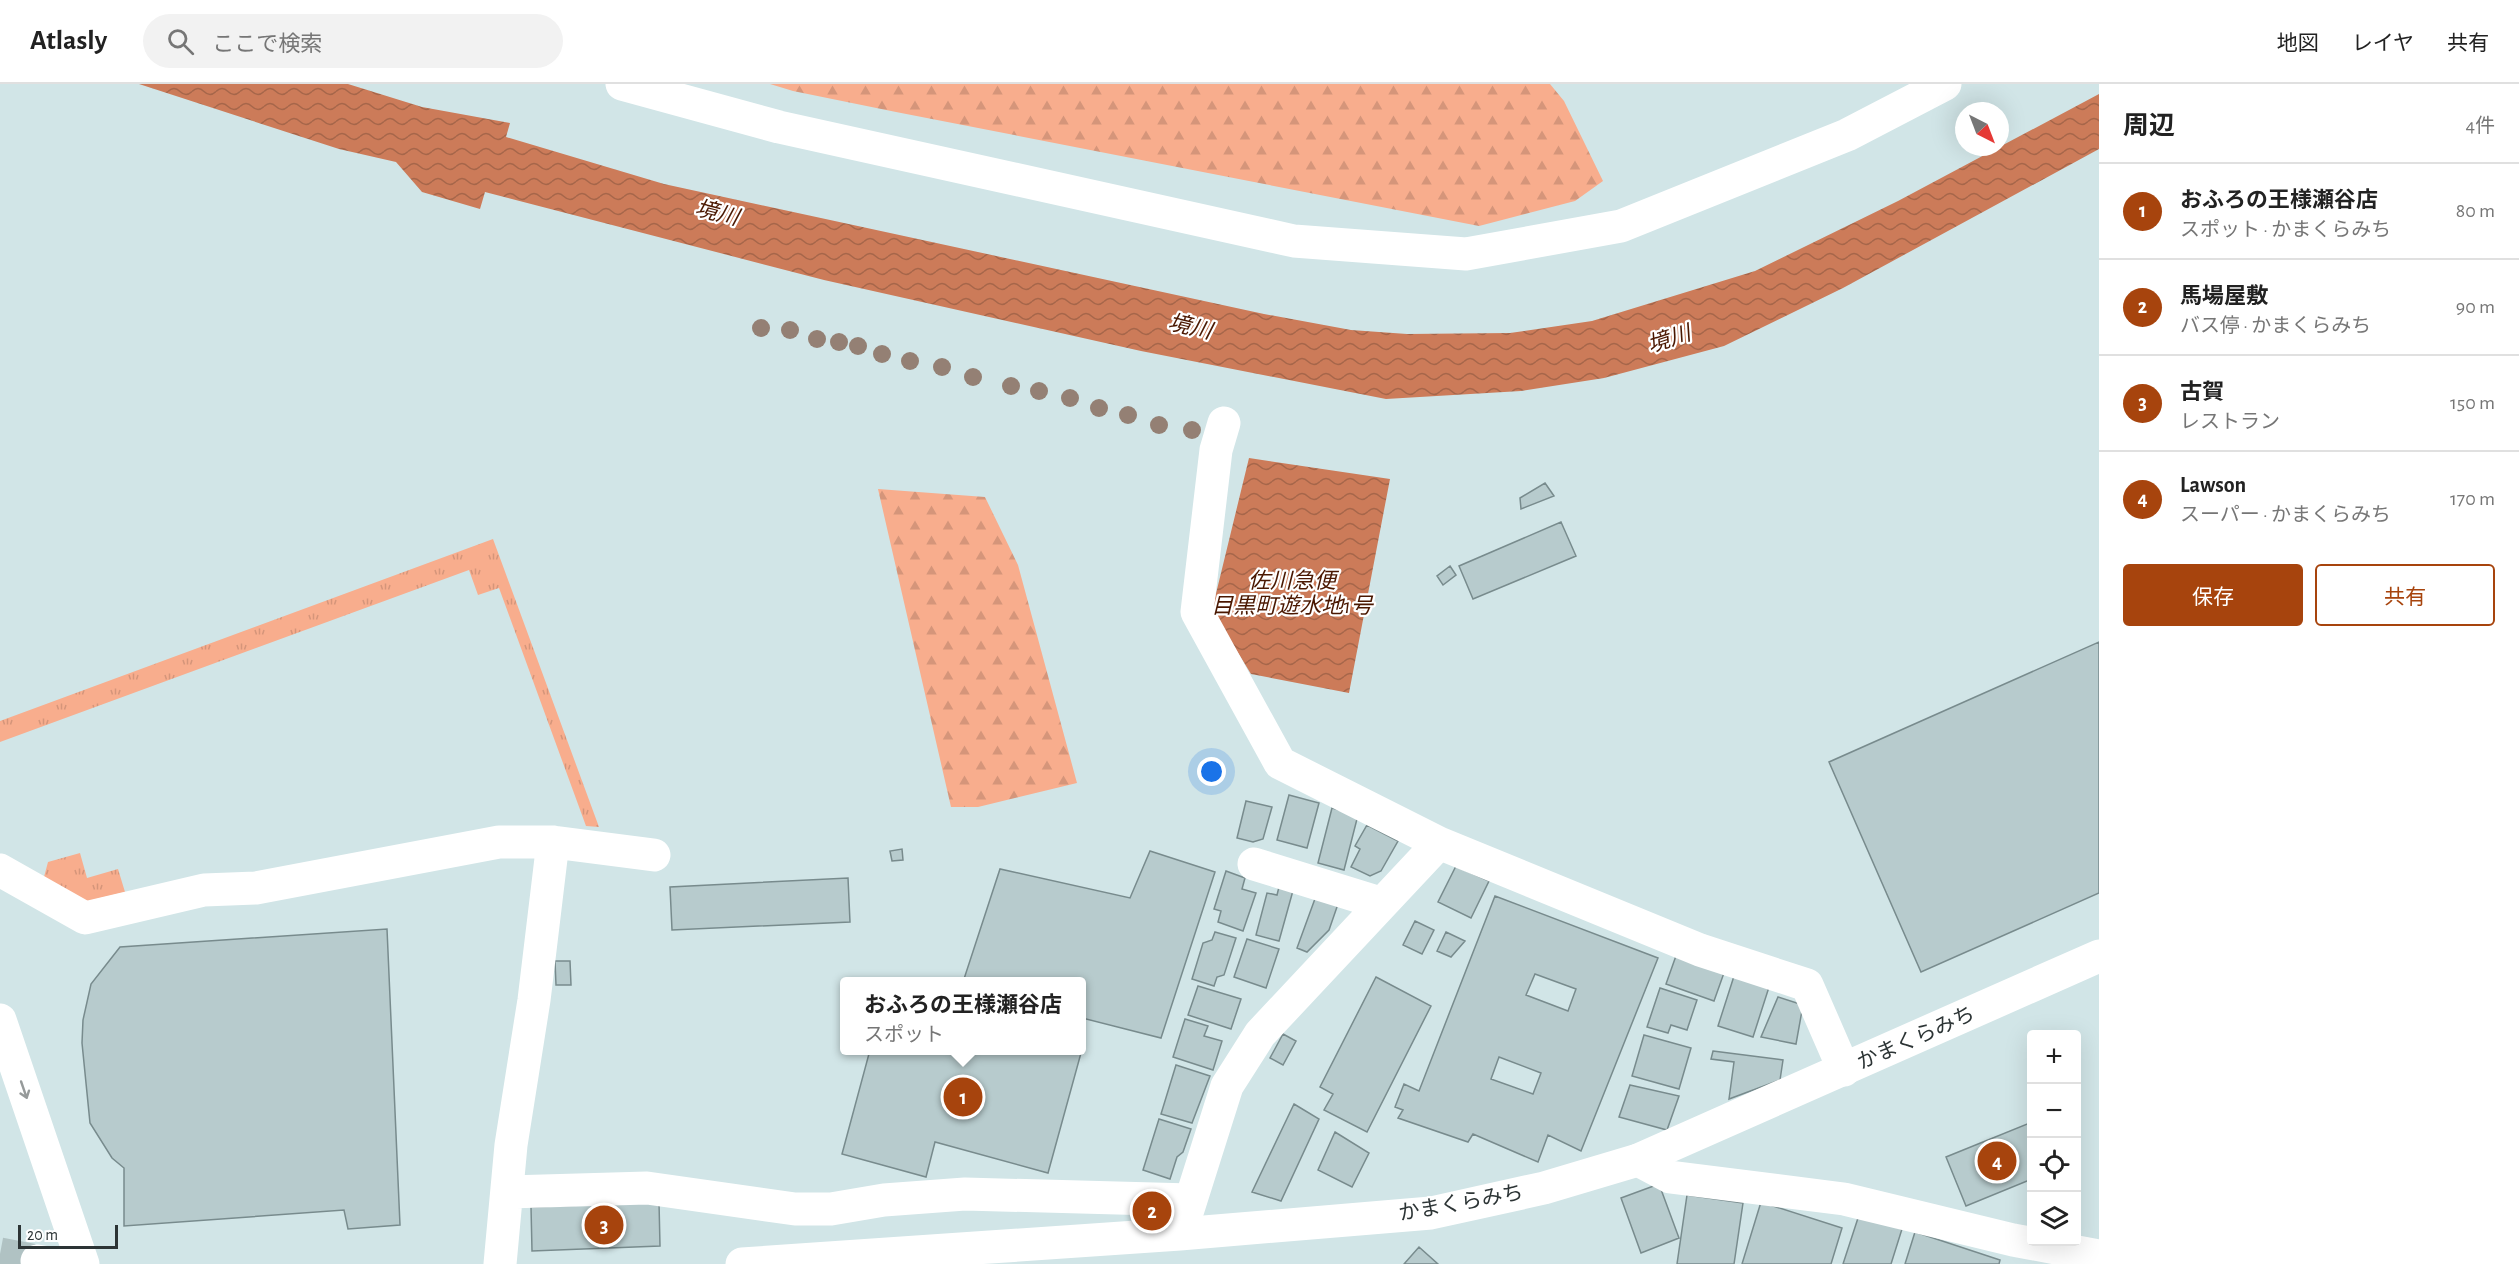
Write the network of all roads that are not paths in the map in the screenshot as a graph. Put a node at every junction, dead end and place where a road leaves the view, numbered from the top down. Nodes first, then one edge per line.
1 (622, 84) edge
2 (1945, 84) edge
3 (1224, 423) dead end
4 (553, 842) junction
5 (1439, 843) junction
6 (654, 855) dead end
7 (1254, 864) dead end
8 (0, 870) edge
9 (1380, 903) junction
10 (2099, 956) edge
11 (0, 1020) edge
12 (1844, 1070) junction
13 (1638, 1160) junction
14 (507, 1192) junction
15 (1191, 1200) junction
16 (1180, 1234) junction
17 (2099, 1256) edge
18 (83, 1264) edge
19 (500, 1264) edge
20 (742, 1264) edge

1 - 2 street
3 - 5 street
4 - 6 street
4 - 8 street
4 - 14 street
5 - 9 street
5 - 12 street
7 - 9 street
9 - 15 street
10 - 12 street, かまくらみち
11 -> 18 street
12 - 13 street, かまくらみち
13 - 16 street, かまくらみち
13 - 17 street
14 - 15 street
14 - 19 street
15 - 16 street
16 - 20 street, かまくらみち

